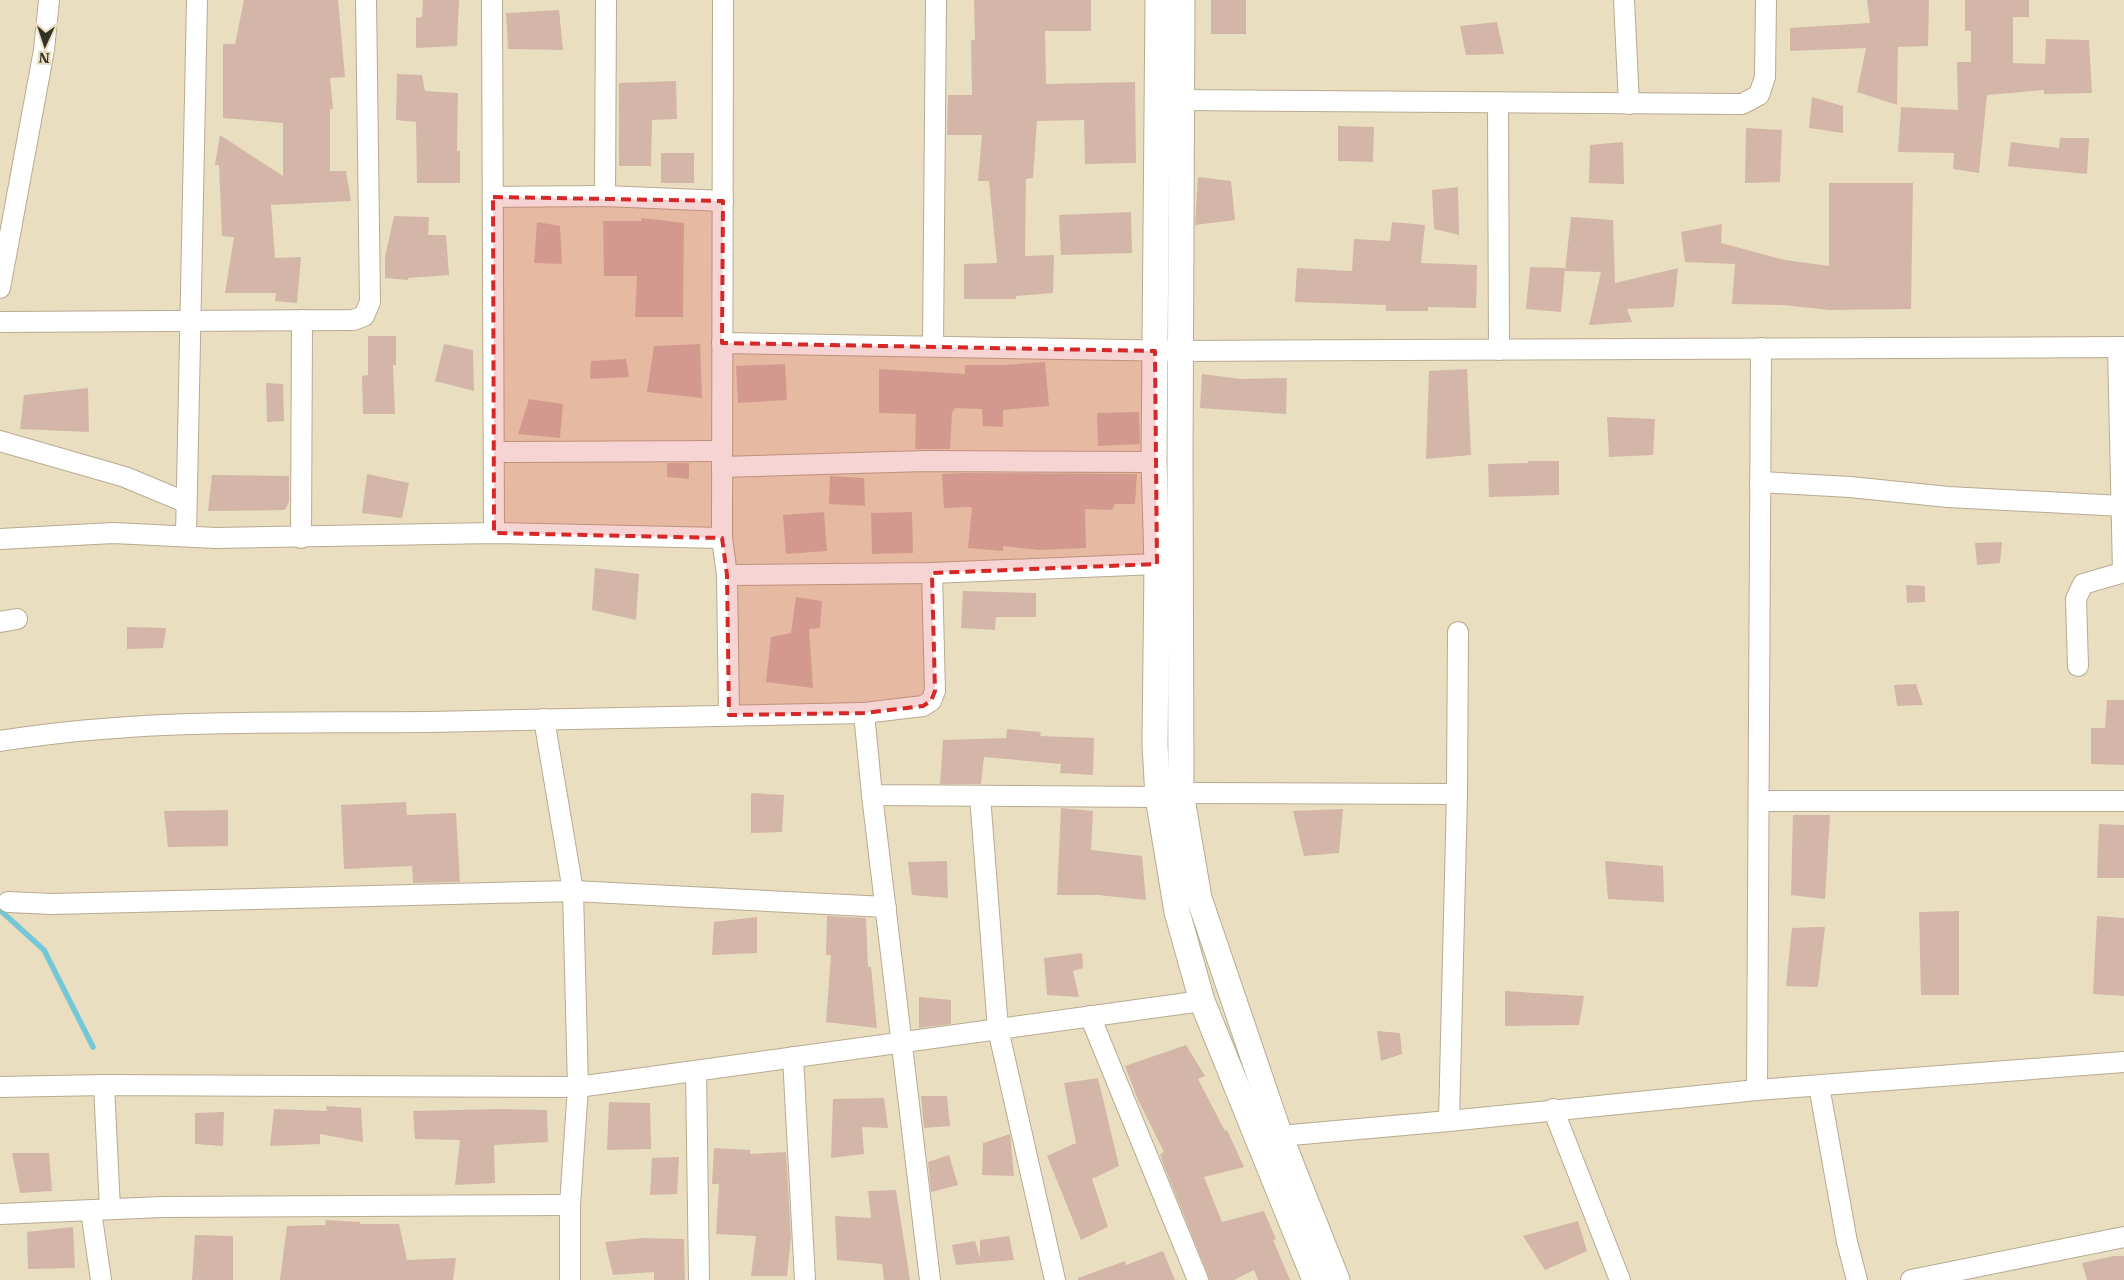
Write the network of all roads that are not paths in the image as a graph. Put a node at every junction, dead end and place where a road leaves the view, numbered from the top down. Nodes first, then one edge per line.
1 (49, 0) edge
2 (196, 0) edge
3 (366, 0) edge
4 (492, 0) edge
5 (606, 0) edge
6 (724, 0) edge
7 (936, 0) edge
8 (1158, 0) edge
9 (1182, 0) edge
10 (1624, 0) edge
11 (1766, 0) edge
12 (1182, 100) junction
13 (1498, 102) junction
14 (1629, 104) junction
15 (605, 196) junction
16 (493, 197) junction
17 (722, 201) junction
18 (0, 288) edge
19 (302, 320) junction
20 (190, 321) junction
21 (0, 322) edge
22 (722, 343) junction
23 (933, 346) junction
24 (2121, 347) edge
25 (1761, 348) junction
26 (1499, 350) junction
27 (1155, 351) junction
28 (1181, 351) junction
29 (0, 441) edge
30 (494, 452) junction
31 (722, 459) junction
32 (1154, 462) junction
33 (1760, 482) junction
34 (185, 502) junction
35 (2122, 506) junction
36 (494, 534) junction
37 (186, 535) junction
38 (301, 538) junction
39 (722, 538) junction
40 (0, 539) edge
41 (1157, 564) junction
42 (932, 572) junction
43 (2123, 572) edge
44 (727, 575) junction
45 (1458, 632) dead end
46 (2078, 666) dead end
47 (864, 713) junction
48 (729, 714) junction
49 (544, 719) junction
50 (0, 741) edge
51 (1457, 794) junction
52 (872, 795) junction
53 (1170, 795) junction
54 (980, 796) junction
55 (1759, 801) junction
56 (2124, 801) edge
57 (573, 891) junction
58 (8, 902) dead end
59 (886, 907) junction
60 (1202, 1001) junction
61 (1090, 1016) junction
62 (998, 1029) junction
63 (902, 1043) junction
64 (793, 1057) junction
65 (2124, 1062) edge
66 (696, 1070) junction
67 (104, 1085) junction
68 (1819, 1086) junction
69 (0, 1087) edge
70 (578, 1087) junction
71 (1757, 1090) junction
72 (1553, 1109) junction
73 (1449, 1121) junction
74 (1280, 1136) junction
75 (570, 1205) junction
76 (101, 1210) junction
77 (0, 1214) edge
78 (2124, 1237) edge
79 (101, 1280) edge
80 (570, 1280) edge
81 (699, 1280) edge
82 (805, 1280) edge
83 (930, 1280) edge
84 (1055, 1280) edge
85 (1198, 1280) edge
86 (1315, 1280) edge
87 (1337, 1280) edge
88 (1620, 1280) edge
89 (1857, 1280) edge
90 (1911, 1280) edge

1 - 18 street
2 - 20 street
3 - 19 street
4 - 16 street
5 - 15 street
6 - 17 street
7 - 23 street
8 - 27 street
9 - 12 street
10 - 14 street
11 - 14 street
12 - 13 street
12 - 28 street
13 - 14 street
13 - 26 street
15 - 16 street
15 - 17 street
16 - 30 street
17 - 22 street
19 - 20 street
19 - 38 street
20 - 21 street
20 - 34 street
22 - 23 street
22 - 31 street
23 - 27 street
24 - 25 street
24 - 35 street
25 - 26 street
25 - 33 street
26 - 28 street
27 - 28 street
27 - 32 street
28 - 53 street
29 - 34 street
30 - 31 street
30 - 36 street
31 - 32 street
31 - 39 street
32 - 41 street
33 - 35 street
33 - 55 street
34 - 37 street
35 - 43 street
36 - 38 street
36 - 39 street
37 - 38 street
37 - 40 street
39 - 44 street
41 - 42 street
41 - 53 street
42 - 44 street
42 - 47 street
43 - 46 street
44 - 48 street
45 - 51 street
47 - 48 street
47 - 52 street
48 - 49 street
49 - 50 street
49 - 57 street
51 - 53 street
51 - 73 street
52 - 54 street
52 - 59 street
53 - 54 street
53 - 60 street
53 - 74 street
54 - 62 street
55 - 56 street
55 - 71 street
57 - 58 street
57 - 59 street
57 - 70 street
59 - 63 street
60 - 61 street
60 - 86 street
61 - 62 street
61 - 85 street
62 - 63 street
62 - 84 street
63 - 64 street
63 - 83 street
64 - 66 street
64 - 82 street
65 - 68 street
66 - 70 street
66 - 81 street
67 - 69 street
67 - 70 street
67 - 76 street
68 - 71 street
68 - 89 street
70 - 75 street
71 - 72 street
72 - 73 street
72 - 88 street
73 - 74 street
74 - 87 street
75 - 76 street
75 - 80 street
76 - 77 street
76 - 79 street
78 - 90 street

